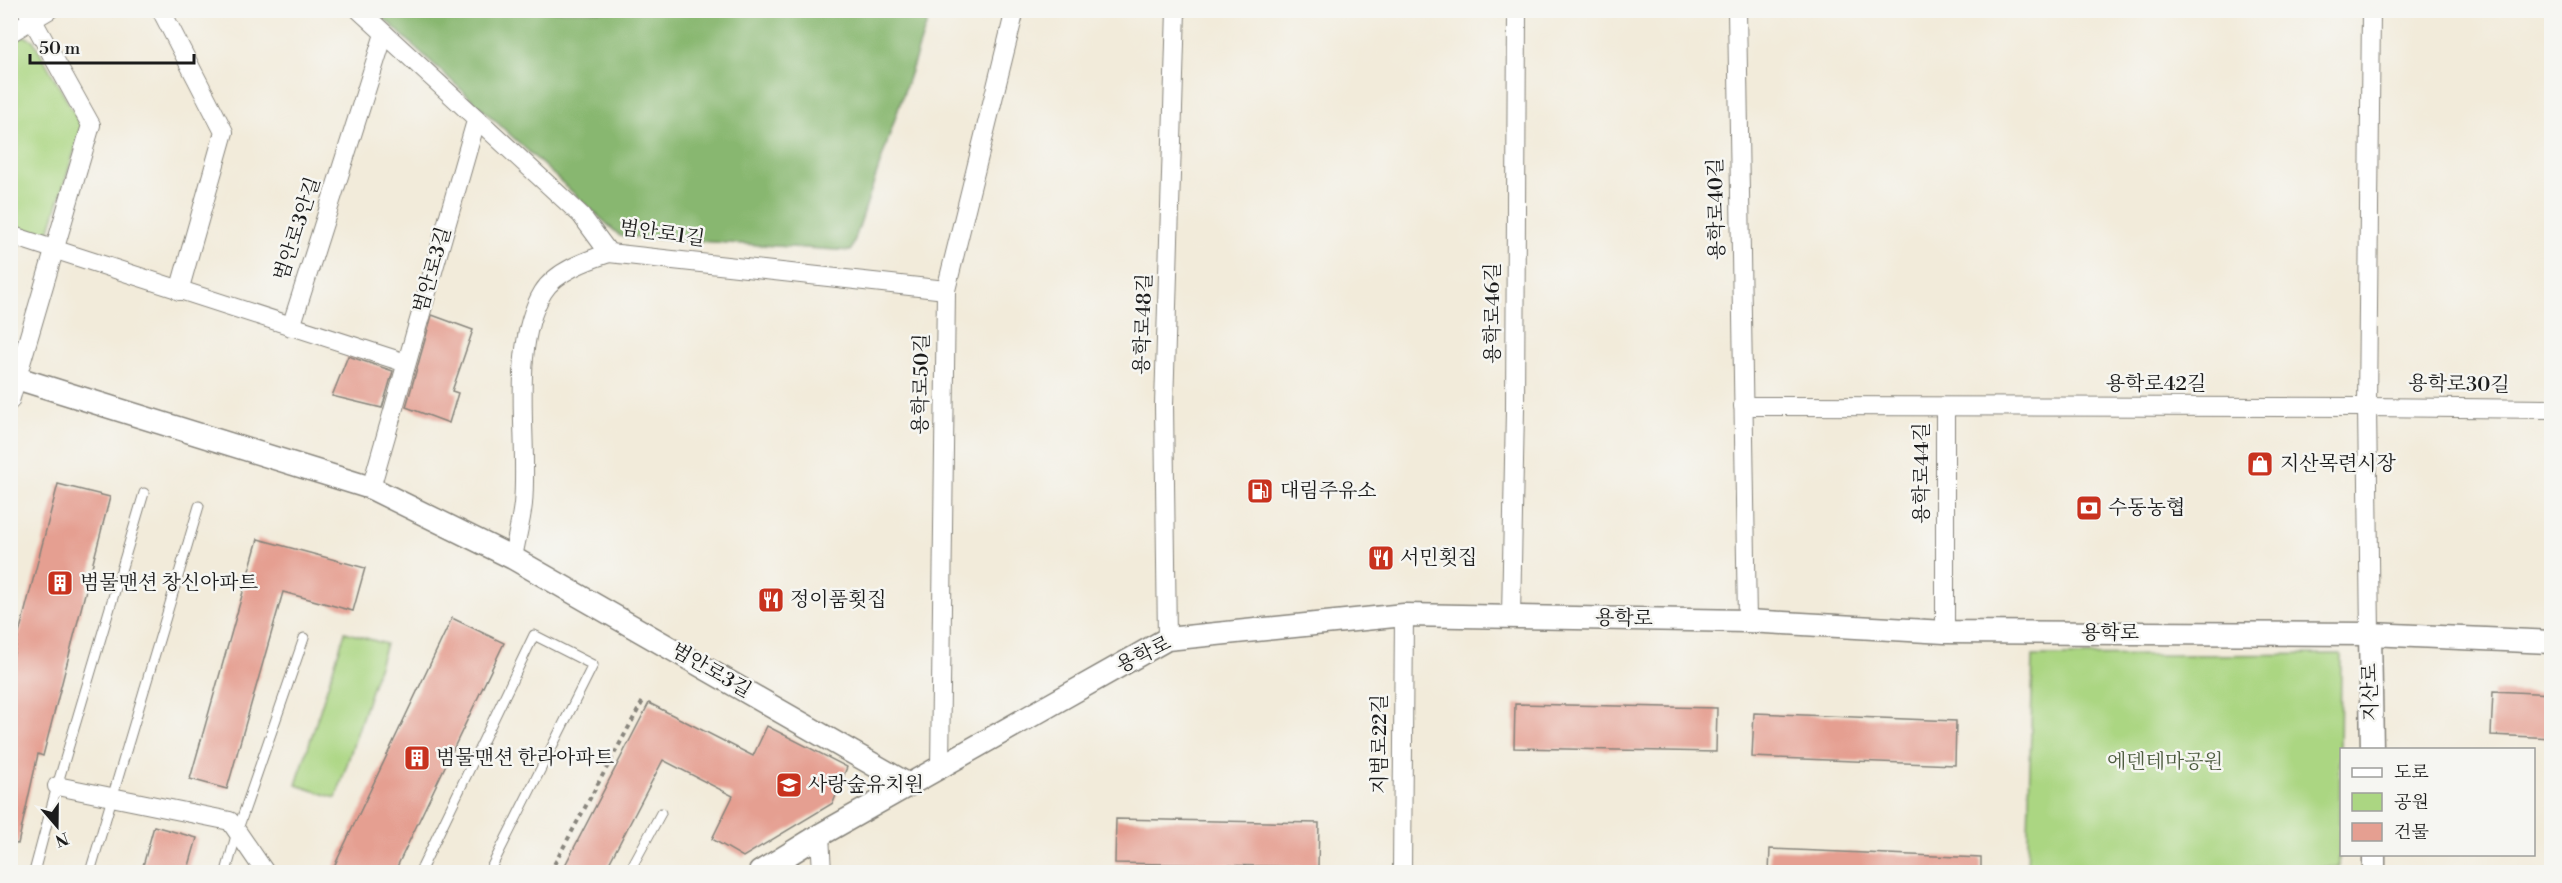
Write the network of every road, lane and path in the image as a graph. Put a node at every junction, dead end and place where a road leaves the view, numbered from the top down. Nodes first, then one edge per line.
1 (49, 10) edge
2 (161, 10) edge
3 (359, 10) edge
4 (1015, 10) edge
5 (1176, 10) edge
6 (1517, 10) edge
7 (1737, 10) edge
8 (2371, 10) edge
9 (30, 15) edge
10 (10, 33) edge
11 (384, 34) junction
12 (476, 120) junction
13 (10, 235) edge
14 (54, 250) junction
15 (609, 253) junction
16 (946, 290) junction
17 (179, 291) junction
18 (291, 327) junction
19 (406, 363) junction
20 (14, 377) edge
21 (10, 401) edge
22 (1743, 406) junction
23 (1944, 407) junction
24 (2367, 407) junction
25 (2552, 409) edge
26 (370, 488) junction
27 (144, 494) dead end
28 (199, 506) dead end
29 (513, 558) junction
30 (1404, 615) junction
31 (1511, 617) junction
32 (1747, 621) junction
33 (1945, 632) junction
34 (2370, 634) junction
35 (304, 638) dead end
36 (1167, 639) junction
37 (2552, 642) edge
38 (644, 699) dead end
39 (2372, 748) edge
40 (940, 767) junction
41 (909, 785) junction
42 (57, 786) junction
43 (111, 797) junction
44 (662, 813) dead end
45 (237, 832) junction
46 (820, 835) junction
47 (2374, 856) edge
48 (34, 873) edge
49 (90, 873) edge
50 (226, 873) edge
51 (265, 873) edge
52 (420, 873) edge
53 (489, 873) edge
54 (550, 873) edge
55 (629, 873) edge
56 (760, 873) edge
57 (822, 873) edge
58 (1402, 873) edge
59 (2374, 873) edge

1 - 9 street
2 - 17 street
3 - 11 street, 범안로1길
4 - 16 street, 용학로50길
5 - 36 street, 용학로48길
6 - 31 street, 용학로46길
7 - 22 street, 용학로40길
8 - 24 street
9 - 10 street
9 - 14 street
11 - 12 street, 범안로1길
11 - 18 street, 범안로3안길
12 - 15 street, 범안로1길
12 - 19 street, 범안로3길
13 - 14 street
14 - 17 street
14 - 20 street
15 - 16 street, 범안로1길
15 - 29 street
16 - 40 street, 용학로50길
17 - 18 street
18 - 19 street
19 - 26 street, 범안로3길
20 - 21 street
20 - 26 street, 범안로3길
22 - 23 street, 용학로44길
22 - 32 street, 용학로40길
23 - 24 street, 용학로42길
23 - 33 street, 용학로44길
24 - 25 street, 용학로30길
24 - 34 street
26 - 29 street, 범안로3길
27 - 42 lane
28 - 43 lane
29 - 41 street, 범안로3길
30 - 31 street, 용학로
30 - 36 street, 용학로
30 - 58 street, 지범로22길
31 - 32 street, 용학로
32 - 33 street, 용학로
33 - 34 street, 용학로
34 - 37 street, 용학로
34 - 39 street, 지산로
35 - 45 lane
36 - 40 street, 용학로
38 - 54 path
40 - 41 street, 용학로
41 - 46 street, 용학로
42 - 43 street
42 - 48 lane
43 - 45 street
43 - 49 lane
44 - 55 lane
45 - 50 lane
45 - 51 street
46 - 56 street, 용학로
46 - 57 street
47 - 59 street
52 - 53 lane

